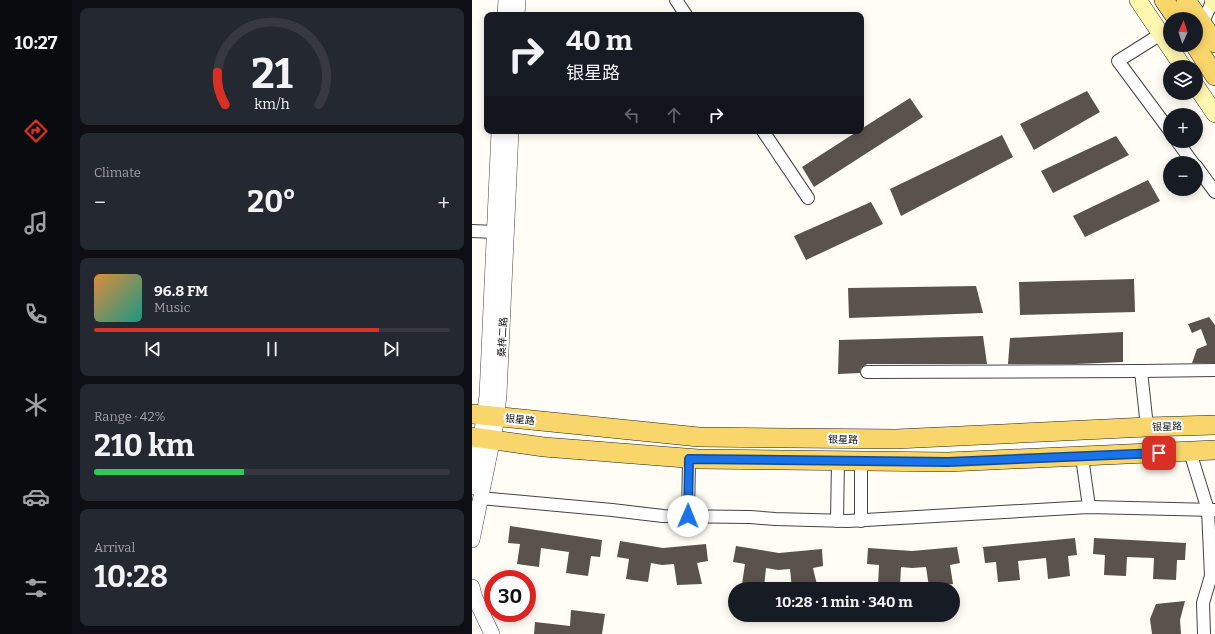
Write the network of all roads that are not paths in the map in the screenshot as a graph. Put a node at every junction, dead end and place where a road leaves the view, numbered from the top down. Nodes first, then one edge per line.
1 (506, 0) edge
2 (518, 0) edge
3 (676, 0) edge
4 (1138, 0) edge
5 (1164, 0) edge
6 (1186, 0) edge
7 (1213, 0) edge
8 (1215, 4) edge
9 (505, 12) edge
10 (517, 12) edge
11 (684, 12) edge
12 (1172, 12) edge
13 (1194, 12) edge
14 (1203, 22) edge
15 (1203, 25) edge
16 (1161, 34) junction
17 (1215, 43) edge
18 (1200, 52) edge
19 (1178, 60) edge
20 (1215, 76) edge
21 (1203, 96) edge
22 (1215, 114) edge
23 (1163, 122) edge
24 (499, 134) edge
25 (511, 134) edge
26 (765, 134) edge
27 (1182, 148) edge
28 (1189, 156) edge
29 (1203, 176) edge
30 (1215, 192) edge
31 (808, 198) dead end
32 (472, 231) edge
33 (495, 232) junction
34 (1141, 370) junction
35 (1215, 370) edge
36 (867, 372) dead end
37 (484, 415) edge
38 (1215, 425) edge
39 (1147, 427) junction
40 (482, 438) edge
41 (1215, 450) edge
42 (1190, 452) junction
43 (1082, 456) junction
44 (689, 459) junction
45 (838, 461) junction
46 (861, 461) junction
47 (476, 493) edge
48 (1089, 507) junction
49 (1211, 510) edge
50 (688, 516) junction
51 (838, 521) junction
52 (861, 521) junction
53 (472, 540) edge
54 (472, 588) edge
55 (472, 616) edge
56 (481, 634) edge
57 (492, 634) edge
58 (1204, 634) edge

1 - 9 street
2 - 10 street
3 - 11 street
4 - 16 main road
5 - 12 main road
6 - 13 main road
7 - 8 main road
7 - 14 street
15 - 17 main road
16 - 19 main road
16 - 23 street
18 - 20 main road
21 - 22 main road
24 - 33 street, 桑梓二路
25 - 37 street, 桑梓二路
26 - 31 street
27 - 28 street
29 - 30 street
32 - 33 street
33 - 37 street, 桑梓二路
34 - 35 street
34 - 36 street
34 - 39 street
37 - 39 main road, 银星路
37 - 40 street, 桑梓二路
38 - 39 main road, 银星路
40 - 44 main road
40 - 47 street, 桑梓二路
41 - 42 main road
42 - 43 main road
42 - 49 street
43 - 46 main road
43 - 48 street
44 - 45 main road
44 - 50 street
45 - 46 main road
45 - 51 street
46 - 52 street
47 - 50 street
47 - 53 street, 桑梓二路
48 - 49 street
48 - 52 street
49 - 58 street
50 - 51 street
51 - 52 street
54 - 57 street
55 - 56 street

